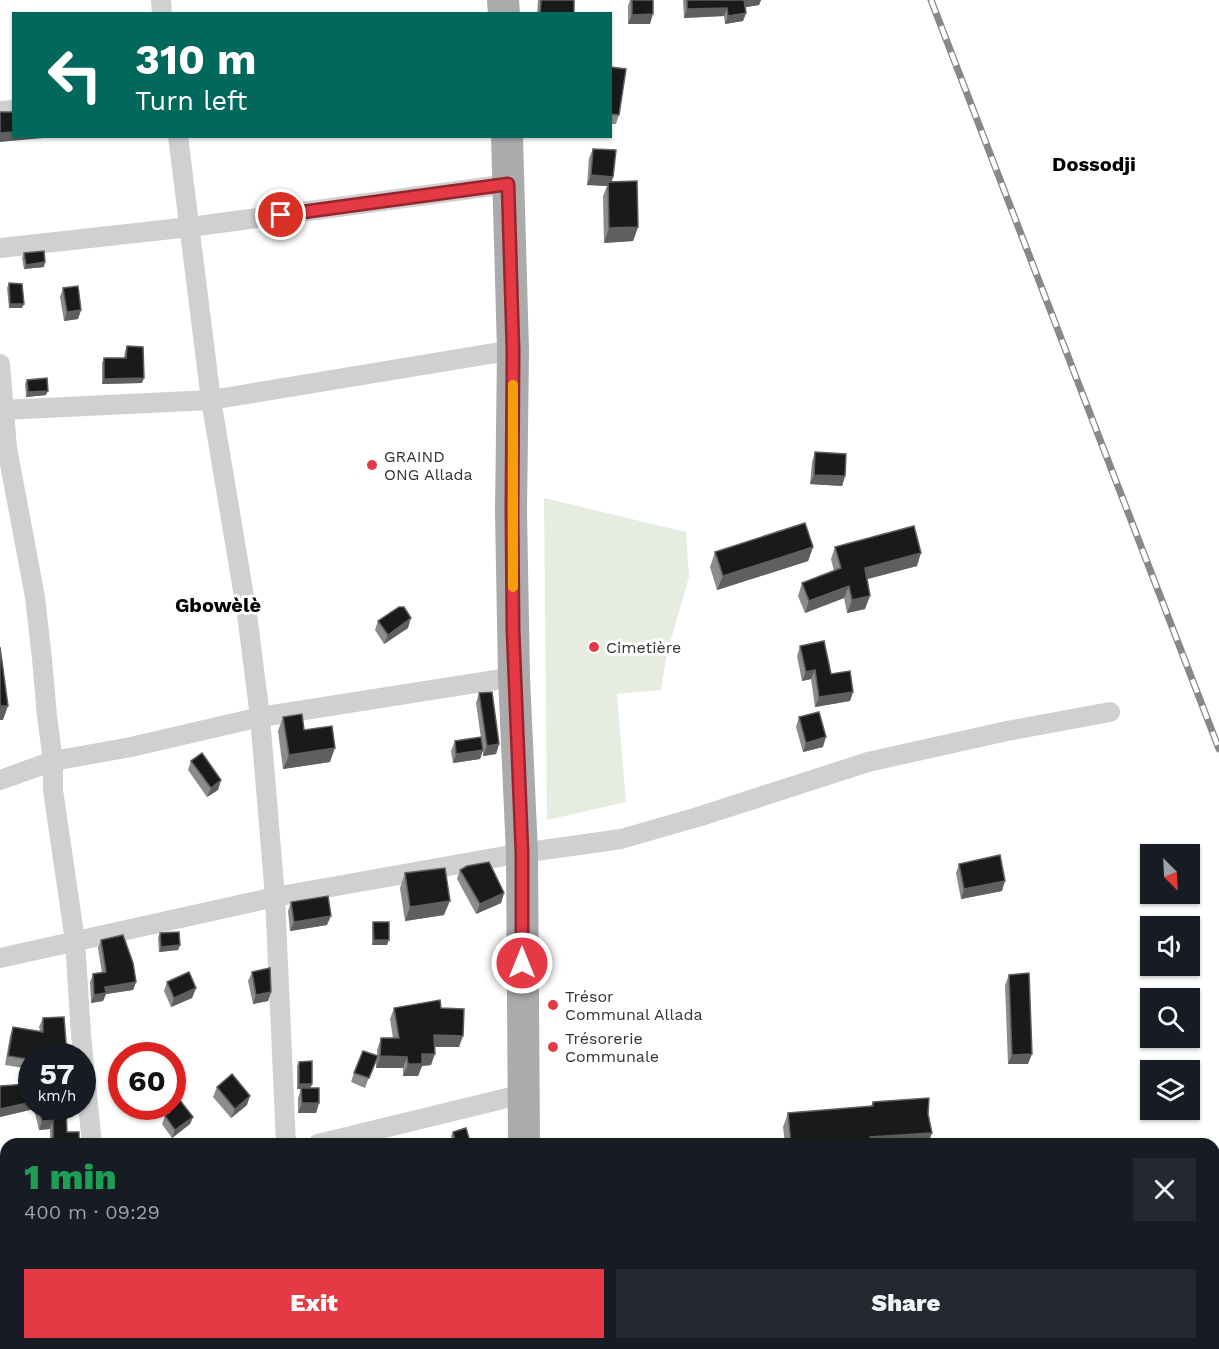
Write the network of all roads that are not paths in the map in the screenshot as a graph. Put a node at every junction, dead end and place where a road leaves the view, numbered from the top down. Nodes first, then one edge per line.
1 (178, 138) edge
2 (507, 138) edge
3 (508, 184) junction
4 (190, 227) junction
5 (0, 248) edge
6 (513, 350) junction
7 (0, 364) edge
8 (211, 400) junction
9 (3, 410) junction
10 (514, 677) junction
11 (1110, 712) dead end
12 (260, 717) junction
13 (53, 762) junction
14 (0, 780) edge
15 (522, 853) junction
16 (275, 897) junction
17 (75, 941) junction
18 (0, 958) edge
19 (523, 1094) junction
20 (91, 1138) edge
21 (286, 1138) edge
22 (343, 1138) edge
23 (524, 1138) edge

1 - 4 street
2 - 3 main road
3 - 4 street
3 - 6 main road
4 - 5 street
4 - 8 street
6 - 8 street
6 - 10 main road
7 - 9 street
8 - 9 street
8 - 12 street
9 - 13 street
10 - 12 street
10 - 15 main road
11 - 15 street
12 - 13 street
12 - 16 street
13 - 14 street
13 - 17 street
15 - 16 street
15 - 19 main road
16 - 17 street
16 - 21 street
17 - 18 street
17 - 20 street
19 - 22 street
19 - 23 main road

